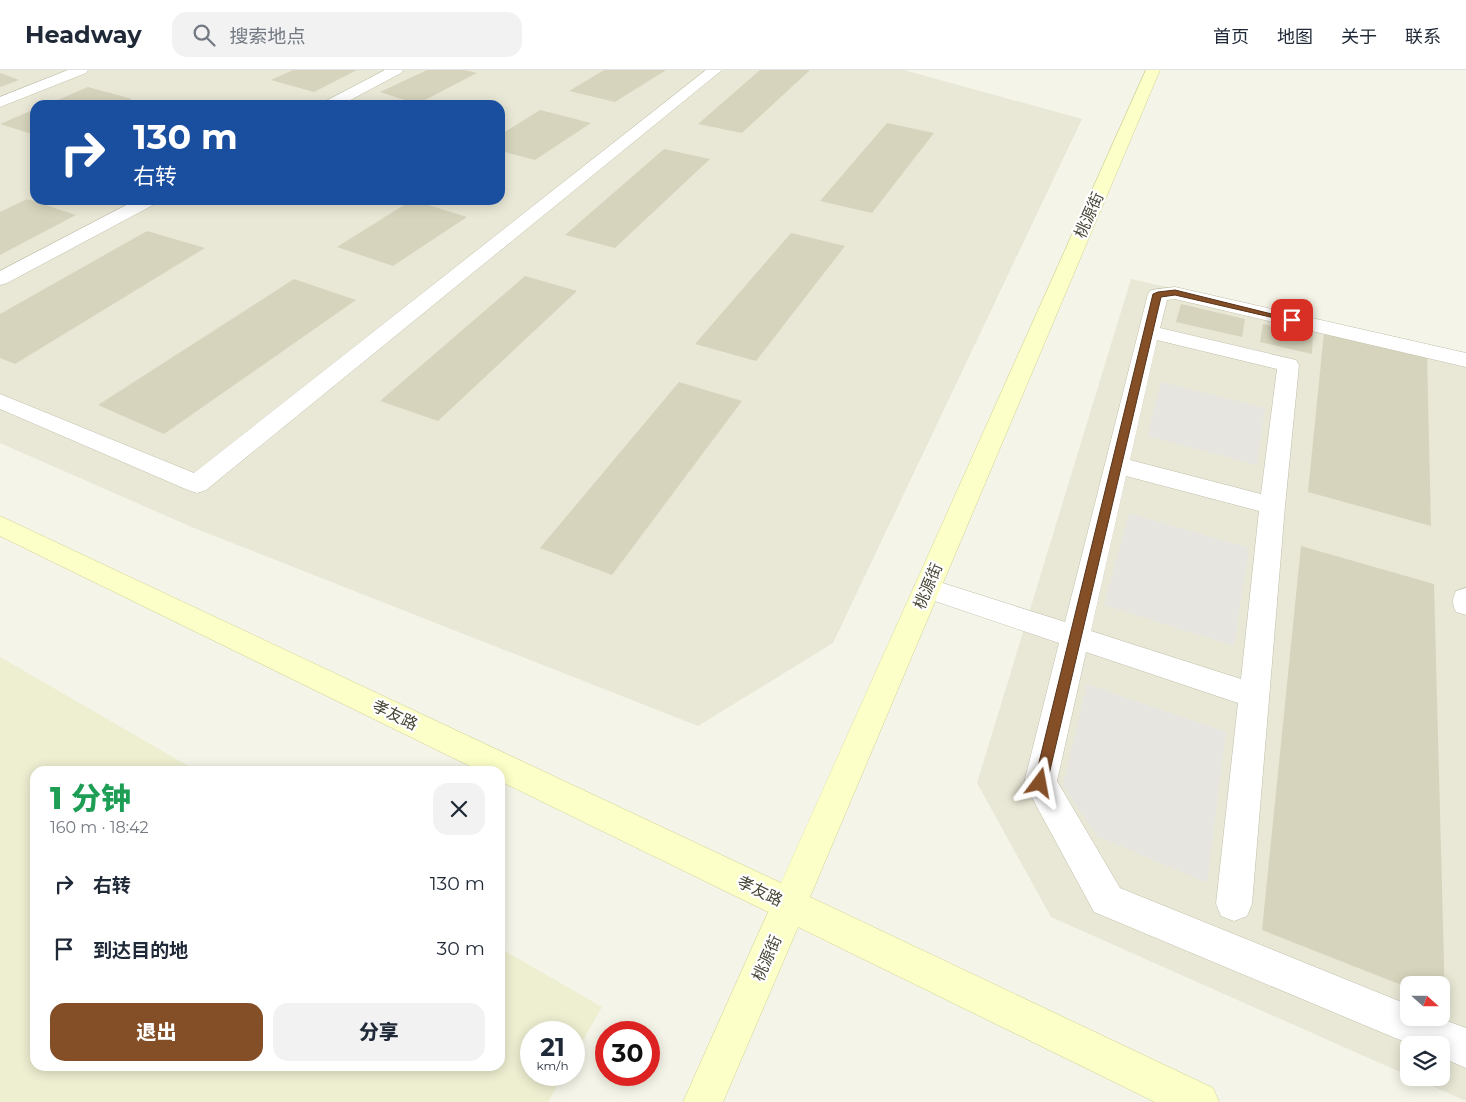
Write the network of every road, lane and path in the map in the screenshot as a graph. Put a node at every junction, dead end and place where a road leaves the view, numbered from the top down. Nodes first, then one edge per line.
1 (81, 70) edge
2 (396, 70) edge
3 (715, 70) edge
4 (1153, 70) edge
5 (339, 100) edge
6 (0, 102) edge
7 (140, 205) edge
8 (0, 279) edge
9 (1149, 332) junction
10 (1466, 360) edge
11 (0, 401) edge
12 (1116, 465) junction
13 (1272, 506) junction
14 (0, 525) edge
15 (927, 588) junction
16 (1466, 599) edge
17 (1466, 604) edge
18 (1074, 636) junction
19 (1254, 696) junction
20 (501, 766) edge
21 (505, 768) edge
22 (1234, 904) dead end
23 (790, 905) junction
24 (1466, 1048) edge
25 (703, 1102) edge
26 (1199, 1102) edge

1 - 6 street
2 - 5 street
3 - 11 street
4 - 15 street, 桃源街
7 - 8 street
9 - 10 street
9 - 12 street
9 - 13 street
12 - 13 street
12 - 18 street
13 - 19 street
14 - 20 street, 孝友路
15 - 18 street
15 - 23 street, 桃源街
16 - 17 street
18 - 19 street
18 - 24 street
19 - 22 street
21 - 23 street, 孝友路
23 - 25 street, 桃源街
23 - 26 street, 孝友路

